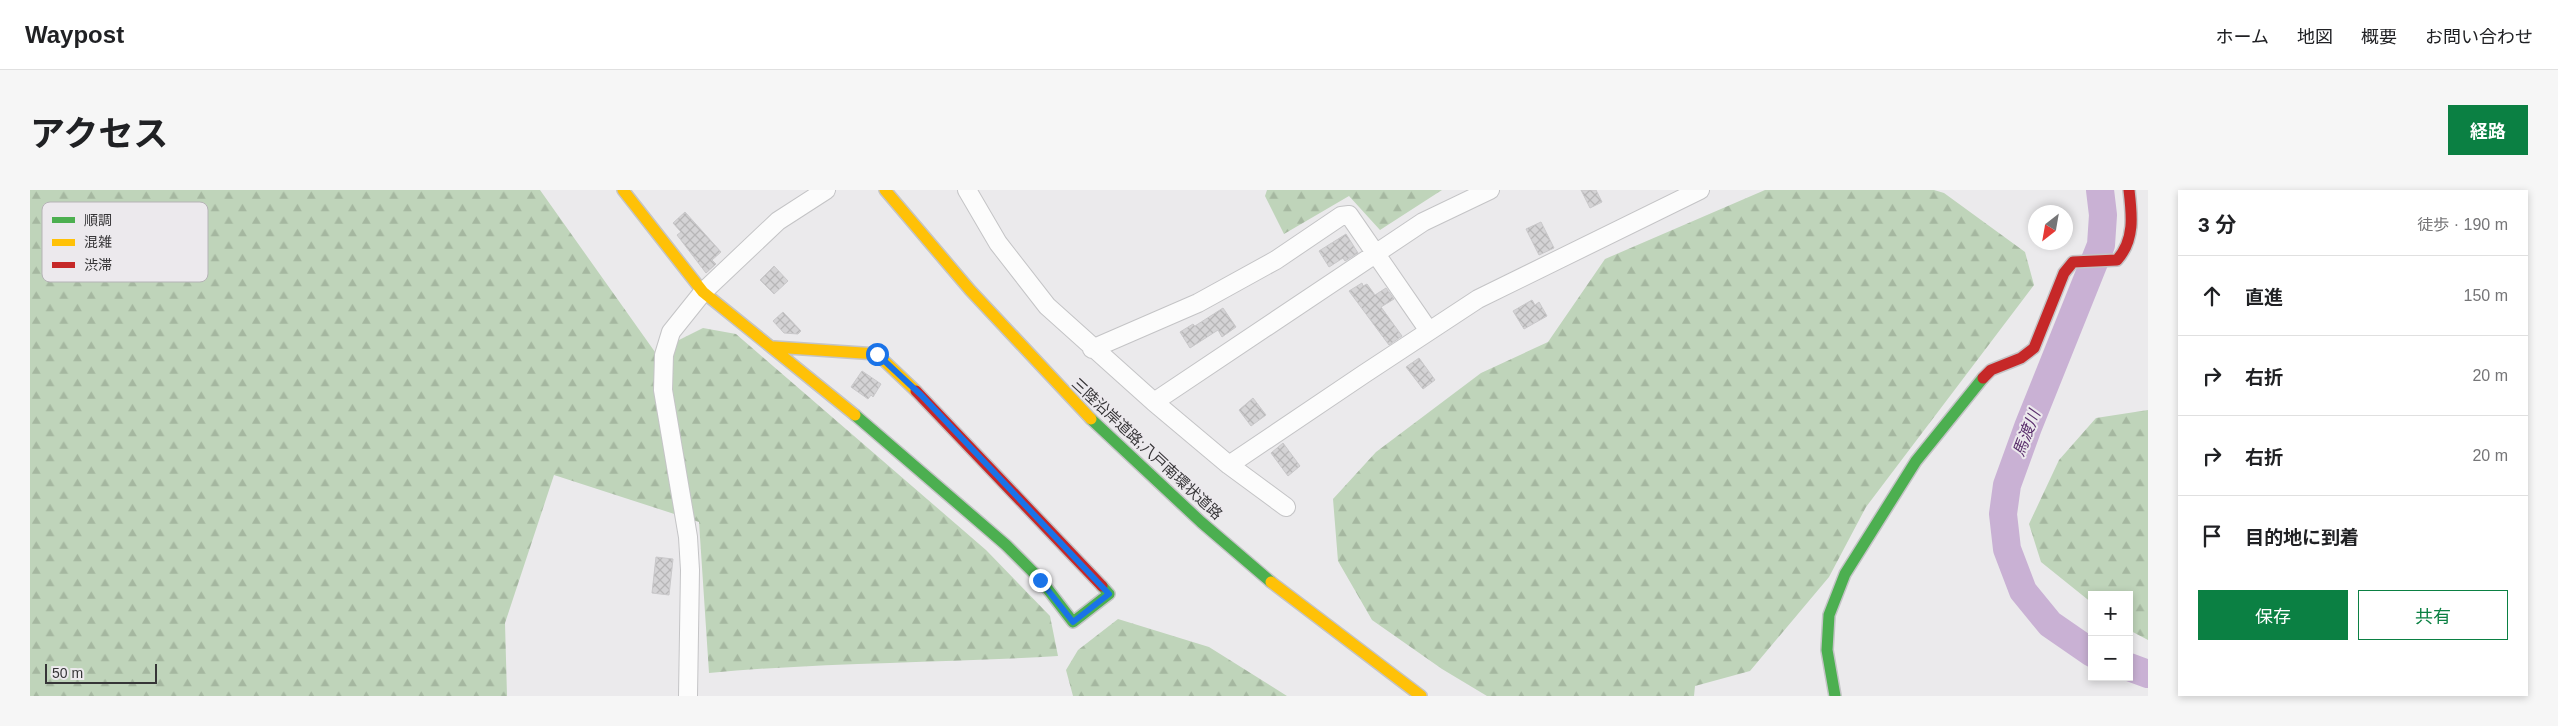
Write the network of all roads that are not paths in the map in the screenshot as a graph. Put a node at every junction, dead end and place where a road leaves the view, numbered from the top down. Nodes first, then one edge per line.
1 (623, 190) edge
2 (826, 190) edge
3 (885, 190) edge
4 (967, 190) edge
5 (1490, 190) edge
6 (1700, 190) edge
7 (2129, 190) edge
8 (1375, 254) junction
9 (703, 292) junction
10 (1429, 331) junction
11 (774, 347) junction
12 (1092, 349) junction
13 (1154, 402) junction
14 (1229, 465) junction
15 (1286, 506) dead end
16 (688, 696) edge
17 (1421, 696) edge
18 (1835, 696) edge

1 - 9 main road
2 - 9 street
3 - 17 main road, 三陸沿岸道路;八戸南環状道路
4 - 12 street
5 - 8 street
6 - 10 street
7 - 18 main road
8 - 10 street
8 - 12 street
8 - 13 street
9 - 11 main road
9 - 16 street
10 - 14 street
11 - 11 main road
12 - 13 street
13 - 14 street
14 - 15 street

